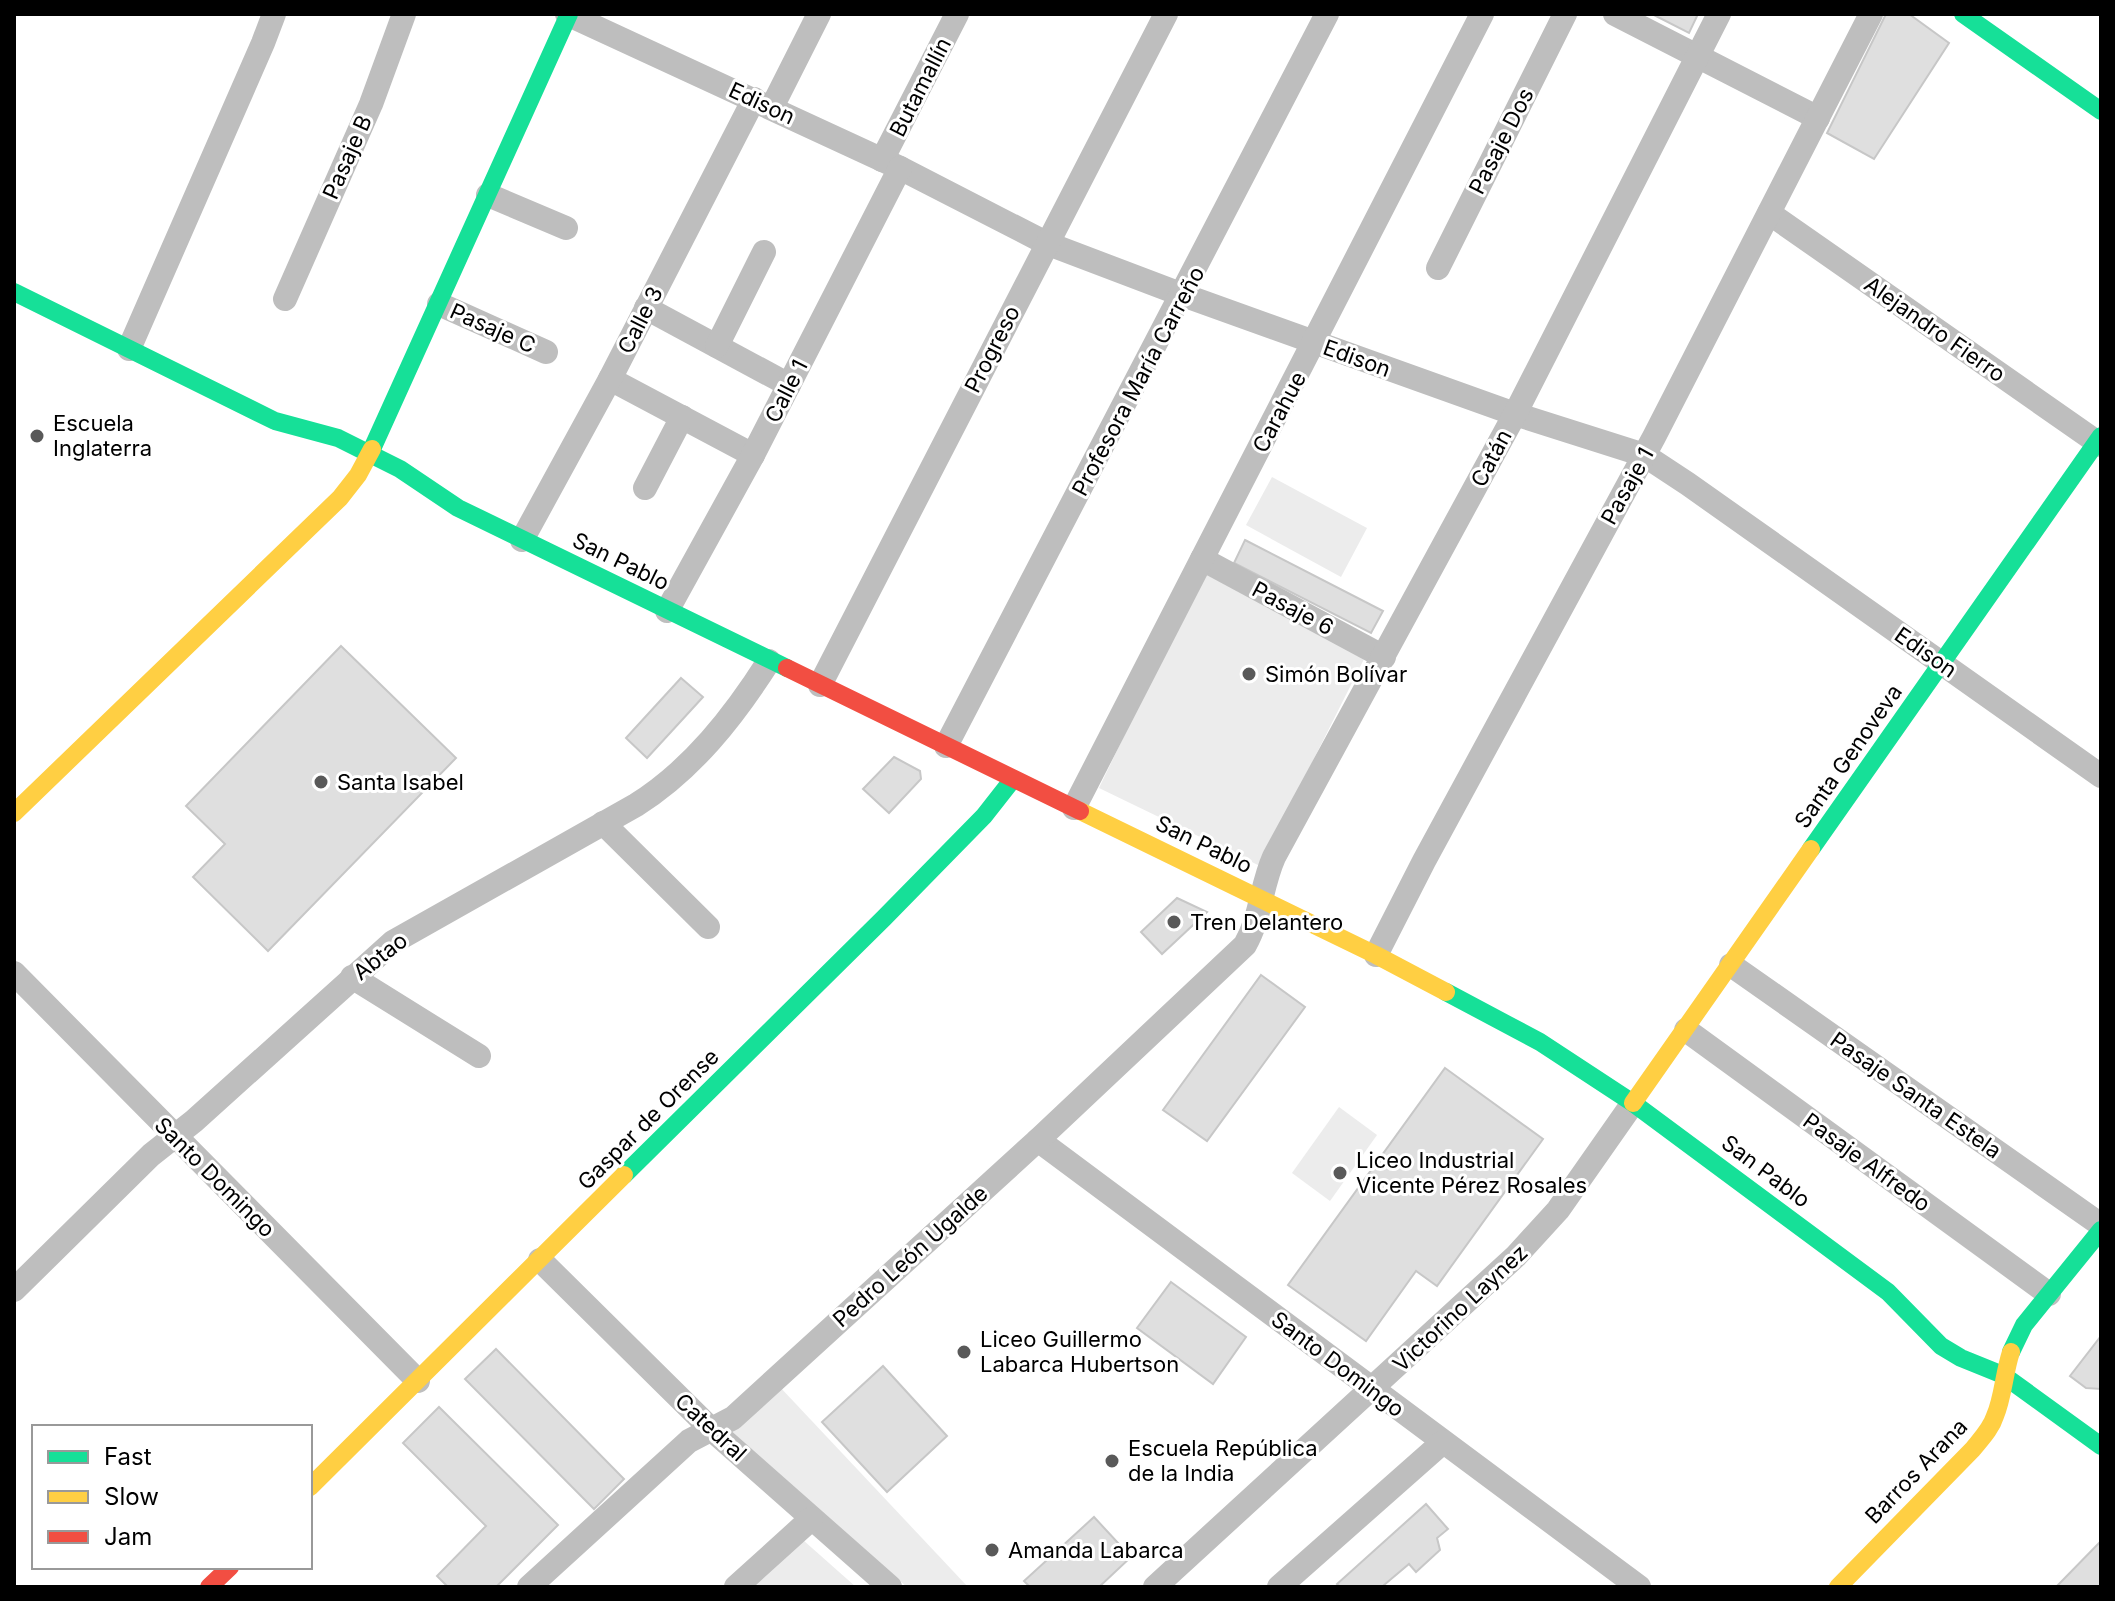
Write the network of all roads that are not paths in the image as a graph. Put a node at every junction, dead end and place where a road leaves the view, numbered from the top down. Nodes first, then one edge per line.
1 (274, 14) edge
2 (404, 14) edge
3 (569, 14) edge
4 (819, 14) edge
5 (957, 14) edge
6 (1166, 14) edge
7 (1327, 14) edge
8 (1482, 14) edge
9 (1565, 14) edge
10 (1615, 14) edge
11 (1719, 14) edge
12 (1871, 14) edge
13 (1963, 14) edge
14 (1697, 56) junction
15 (763, 103) junction
16 (2100, 107) edge
17 (1818, 118) junction
18 (891, 164) junction
19 (488, 195) junction
20 (1769, 213) junction
21 (566, 228) dead end
22 (1046, 243) junction
23 (764, 252) dead end
24 (1438, 268) dead end
25 (14, 292) edge
26 (1183, 295) junction
27 (285, 299) dead end
28 (439, 304) junction
29 (646, 308) junction
30 (1315, 343) junction
31 (717, 346) junction
32 (129, 349) junction
33 (546, 352) dead end
34 (610, 379) junction
35 (789, 385) junction
36 (1515, 414) junction
37 (682, 417) junction
38 (275, 421) junction
39 (2099, 441) edge
40 (304, 447) dead end
41 (370, 454) junction
42 (753, 455) junction
43 (1644, 455) junction
44 (645, 488) dead end
45 (416, 503) dead end
46 (458, 508) junction
47 (522, 540) junction
48 (1202, 559) junction
49 (667, 611) junction
50 (1384, 657) junction
51 (769, 661) junction
52 (1942, 663) junction
53 (820, 685) junction
54 (946, 746) junction
55 (2101, 776) edge
56 (1013, 779) junction
57 (1074, 808) junction
58 (14, 813) edge
59 (603, 823) junction
60 (1262, 899) junction
61 (708, 927) dead end
62 (1376, 955) junction
63 (1731, 965) junction
64 (14, 973) edge
65 (352, 977) junction
66 (1686, 1030) junction
67 (479, 1056) dead end
68 (1633, 1103) junction
69 (174, 1137) junction
70 (1038, 1140) junction
71 (2101, 1227) edge
72 (540, 1260) junction
73 (14, 1290) edge
74 (1888, 1292) junction
75 (2049, 1294) junction
76 (1925, 1304) dead end
77 (1982, 1349) dead end
78 (2003, 1375) junction
79 (418, 1381) junction
80 (1373, 1389) junction
81 (711, 1429) junction
82 (1443, 1442) junction
83 (2101, 1446) edge
84 (312, 1485) edge
85 (811, 1519) junction
86 (228, 1569) edge
87 (209, 1587) edge
88 (529, 1587) edge
89 (736, 1587) edge
90 (890, 1587) edge
91 (1155, 1587) edge
92 (1279, 1587) edge
93 (1639, 1587) edge
94 (1838, 1587) edge

1 - 32 street
2 - 27 street, Pasaje B
3 - 15 street, Edison
3 - 19 main road
4 - 15 street, Calle 3
5 - 18 street, Butamallín
6 - 22 street, Progreso
7 - 26 street, Profesora María Carreño
8 - 30 street, Carahue
9 - 24 street, Pasaje Dos
10 - 14 street
11 - 14 street, Catán
12 - 17 street, Pasaje 1
13 - 16 main road
14 - 17 street
14 - 36 street, Catán
15 - 18 street, Edison
15 - 29 street, Calle 3
17 - 20 street, Pasaje 1
18 - 22 street, Edison
18 - 35 street, Calle 1
19 - 21 street
19 - 28 main road
20 - 39 street, Alejandro Fierro
20 - 43 street, Pasaje 1
22 - 26 street, Edison
22 - 53 street, Progreso
23 - 31 street
25 - 32 main road, San Pablo
26 - 30 street, Edison
26 - 54 street, Profesora María Carreño
28 - 33 street, Pasaje C
28 - 41 main road
29 - 31 street
29 - 34 street, Calle 3
30 - 36 street, Edison
30 - 48 street, Carahue
31 - 35 street
32 - 38 main road, San Pablo
34 - 37 street
34 - 47 street, Calle 3
35 - 42 street, Calle 1
36 - 43 street, Edison
36 - 50 street, Catán
37 - 42 street
37 - 44 street
38 - 40 main road, San Pablo
38 - 41 main road, San Pablo
39 - 52 main road, Santa Genoveva
41 - 46 main road, San Pablo
41 - 58 main road
42 - 49 street, Calle 1
43 - 52 street, Edison
43 - 62 street, Pasaje 1
45 - 46 main road, San Pablo
46 - 47 main road, San Pablo
47 - 49 main road, San Pablo
48 - 50 street, Pasaje 6
48 - 57 street, Carahue
49 - 51 main road, San Pablo
50 - 60 street, Catán
51 - 53 main road, San Pablo
51 - 59 street, Abtao
52 - 55 street, Edison
52 - 63 main road, Santa Genoveva
53 - 54 main road, San Pablo
54 - 56 main road, San Pablo
56 - 57 main road, San Pablo
56 - 72 main road, Gaspar de Orense
57 - 60 main road, San Pablo
59 - 61 street
59 - 65 street, Abtao
60 - 62 main road, San Pablo
60 - 70 street, Pedro León Ugalde
62 - 68 main road, San Pablo
63 - 66 main road, Santa Genoveva
63 - 71 street, Pasaje Santa Estela
64 - 69 street, Santo Domingo
65 - 67 street
65 - 69 street, Abtao
66 - 68 main road, Santa Genoveva
66 - 75 street, Pasaje Alfredo
68 - 74 main road, San Pablo
68 - 80 street, Victorino Laynez
69 - 73 street, Abtao
69 - 79 street, Santo Domingo
70 - 80 street, Santo Domingo
70 - 81 street, Pedro León Ugalde
71 - 75 main road, Barros Arana
72 - 79 main road, Gaspar de Orense
72 - 81 street, Catedral
74 - 76 main road, San Pablo
74 - 78 main road, San Pablo
75 - 78 main road, Barros Arana
77 - 78 main road, San Pablo
78 - 83 main road, San Pablo
78 - 94 main road, Barros Arana
79 - 84 main road, Gaspar de Orense
80 - 82 street, Santo Domingo
80 - 91 street, Victorino Laynez
81 - 85 street, Catedral
81 - 88 street, Pedro León Ugalde
82 - 92 street
82 - 93 street, Santo Domingo
85 - 89 street
85 - 90 street, Catedral
86 - 87 main road

